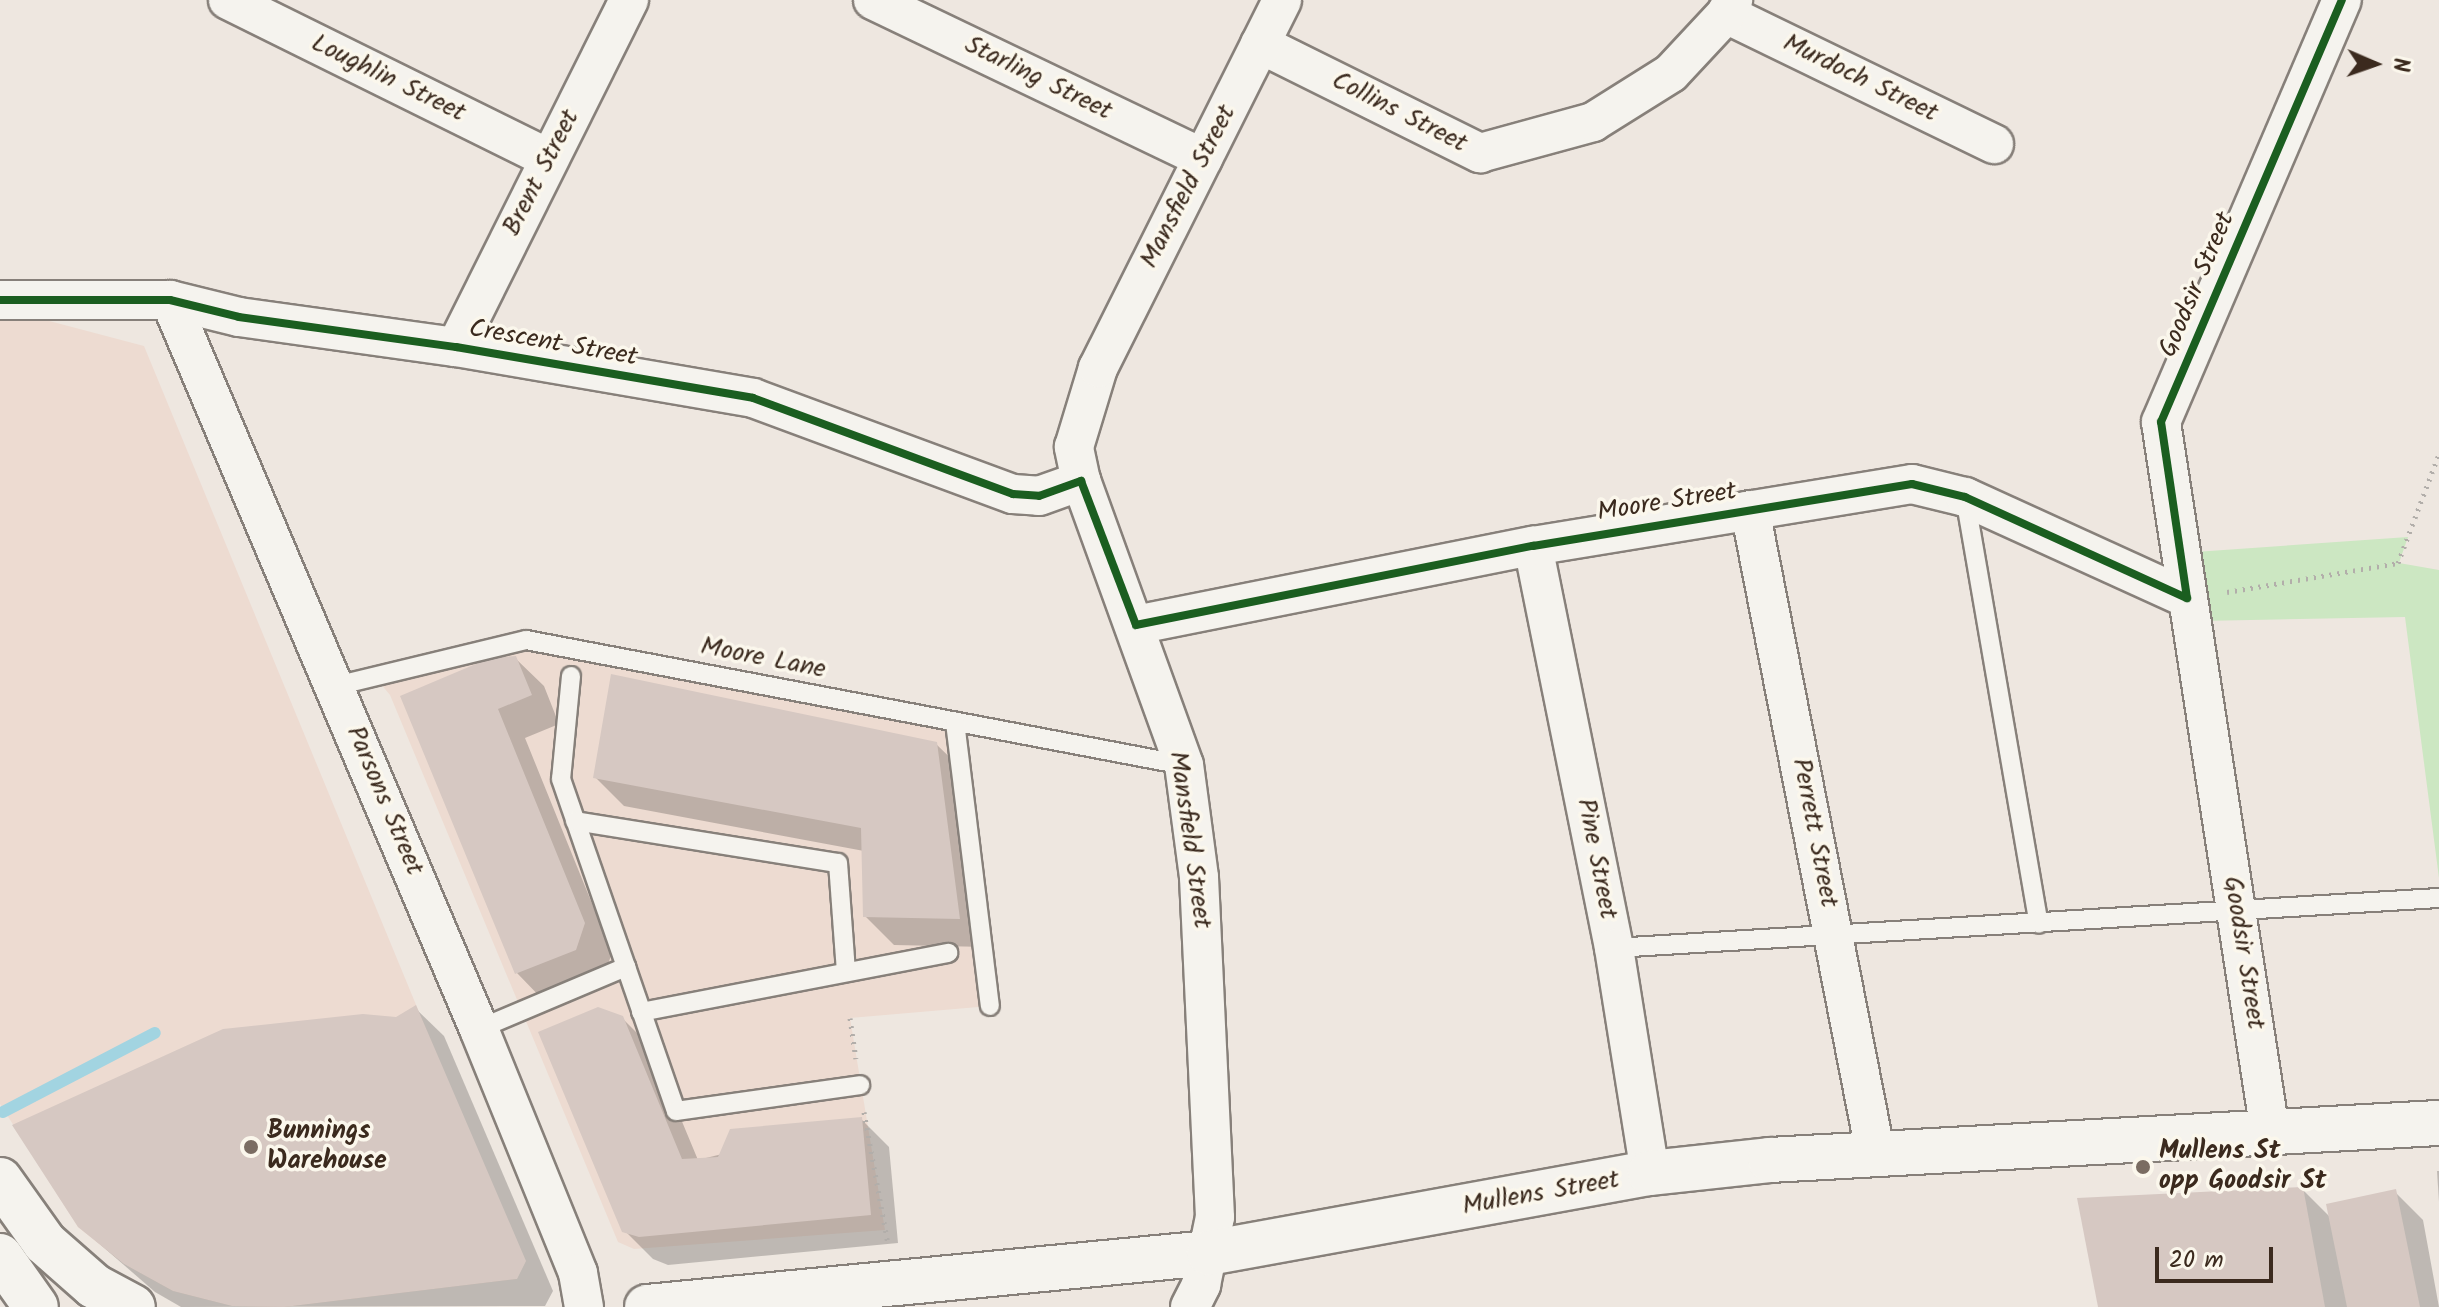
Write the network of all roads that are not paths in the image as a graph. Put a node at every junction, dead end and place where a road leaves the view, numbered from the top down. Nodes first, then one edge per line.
1 (228, 0) edge
2 (629, 0) edge
3 (873, 0) edge
4 (1282, 0) edge
5 (2342, 0) edge
6 (1729, 7) edge
7 (1260, 44) junction
8 (1994, 144) dead end
9 (548, 158) junction
10 (1203, 158) junction
11 (0, 300) edge
12 (170, 300) junction
13 (456, 347) junction
14 (1081, 481) junction
15 (1965, 497) junction
16 (1750, 510) junction
17 (1533, 546) junction
18 (2187, 598) junction
19 (1136, 625) junction
20 (571, 676) dead end
21 (336, 686) junction
22 (955, 722) junction
23 (1184, 765) junction
24 (575, 821) junction
25 (2439, 898) edge
26 (2237, 910) junction
27 (2039, 924) junction
28 (1835, 936) junction
29 (1614, 948) junction
30 (948, 953) dead end
31 (626, 967) junction
32 (846, 972) junction
33 (990, 1006) dead end
34 (641, 1012) junction
35 (479, 1029) junction
36 (860, 1085) road end
37 (2439, 1123) edge
38 (2270, 1132) junction
39 (1876, 1156) junction
40 (1650, 1173) junction
41 (0, 1180) edge
42 (1209, 1253) junction
43 (0, 1256) edge
44 (87, 1300) edge
45 (36, 1307) edge
46 (133, 1307) edge
47 (584, 1307) edge
48 (647, 1307) edge
49 (1190, 1307) edge

1 - 9 street, Loughlin Street
2 - 9 street, Brent Street
3 - 10 street, Starling Street
4 - 7 street, Mansfield Street
5 - 18 street, Goodsir Street
6 - 7 street, Collins Street
6 - 8 street, Murdoch Street
7 - 10 street, Mansfield Street
9 - 13 street, Brent Street
10 - 14 street, Mansfield Street
11 - 12 street, Crescent Street
12 - 13 street, Crescent Street
12 - 21 street, Parsons Street
13 - 14 street, Crescent Street
14 - 19 street, Mansfield Street
15 - 16 street, Moore Street
15 - 18 street, Moore Street
15 - 27 lane
16 - 17 street, Moore Street
16 - 28 street, Perrett Street
17 - 19 street, Moore Street
17 - 29 street, Pine Street
18 - 26 street, Goodsir Street
19 - 23 street, Mansfield Street
20 - 24 lane
21 - 22 lane, Moore Lane
21 - 35 street, Parsons Street
22 - 23 lane, Moore Lane
22 - 33 lane
23 - 42 street, Mansfield Street
24 - 31 lane
24 - 32 lane
25 - 26 lane
26 - 27 lane
26 - 38 street, Goodsir Street
27 - 28 lane
28 - 29 lane
28 - 39 street, Perrett Street
29 - 40 street, Pine Street
30 - 32 lane
31 - 34 lane
31 - 35 lane
32 - 34 lane
34 - 36 lane
35 - 47 street, Parsons Street
37 - 38 street, Mullens Street
38 - 39 street, Mullens Street
39 - 40 street, Mullens Street
40 - 42 street, Mullens Street
41 - 44 street
42 - 48 street, Mullens Street
42 - 49 street, Mansfield Street
43 - 45 street
44 - 46 street

